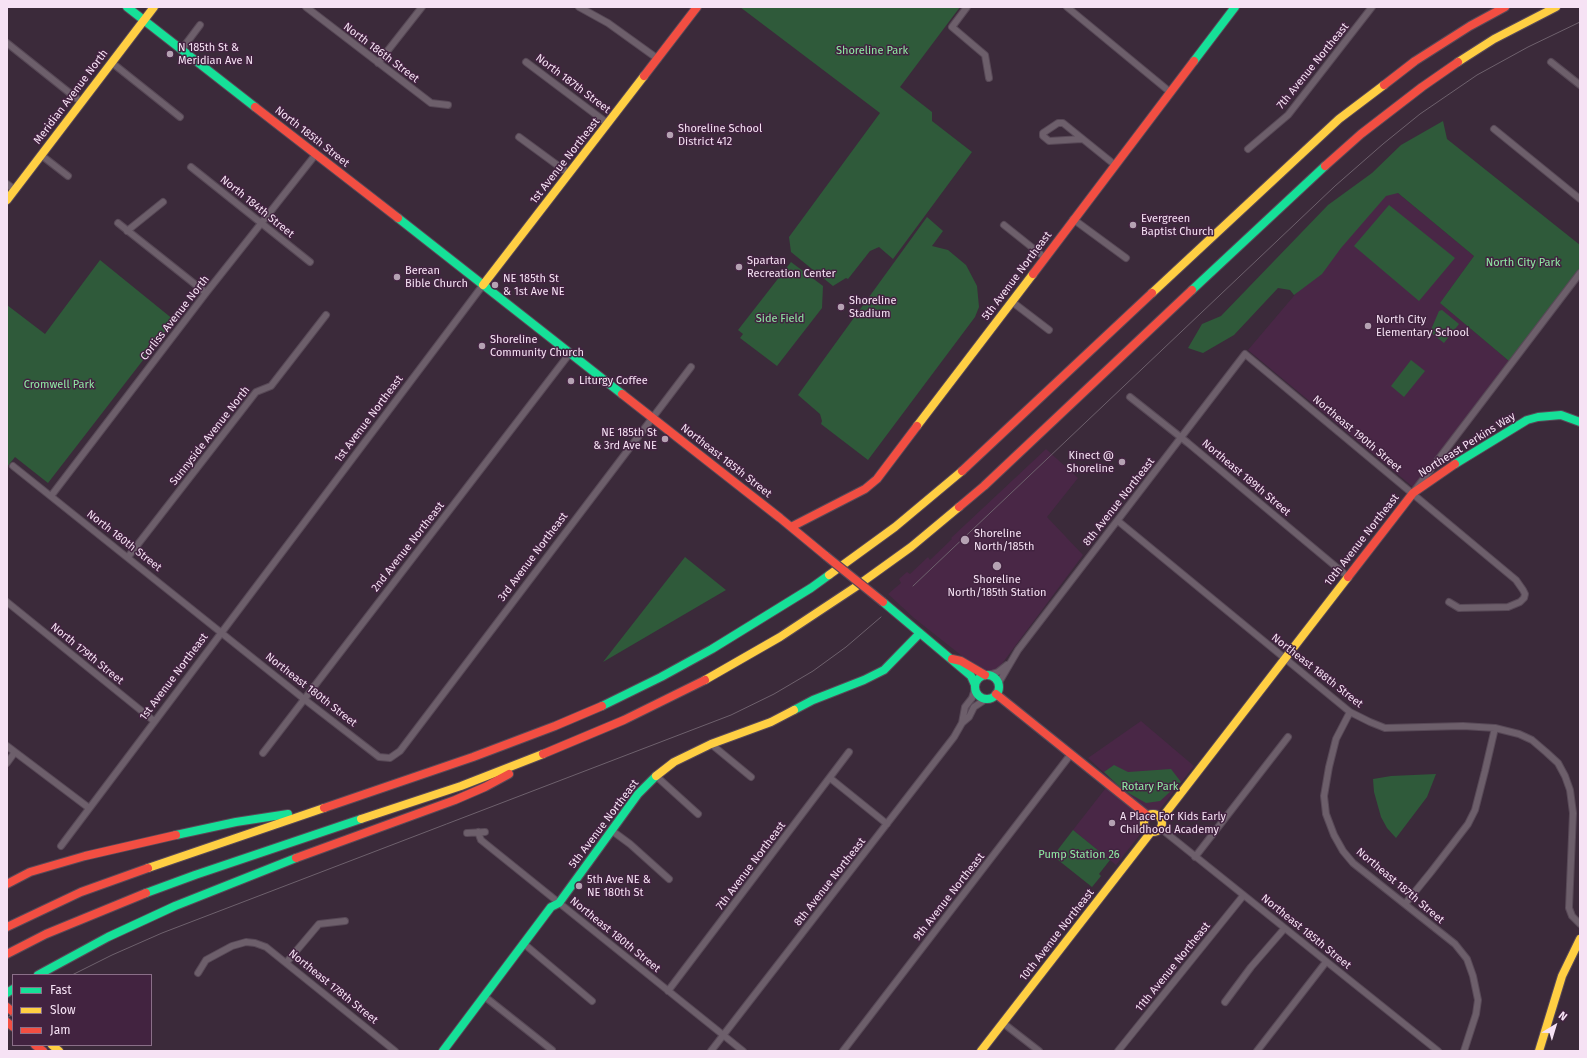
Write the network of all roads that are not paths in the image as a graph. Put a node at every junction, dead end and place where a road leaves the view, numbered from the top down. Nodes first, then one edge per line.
1 (127, 7) edge
2 (154, 7) edge
3 (306, 7) edge
4 (422, 7) edge
5 (579, 7) edge
6 (697, 7) edge
7 (967, 7) edge
8 (1068, 7) edge
9 (1234, 7) edge
10 (1372, 7) edge
11 (1505, 7) edge
12 (1556, 7) edge
13 (144, 20) junction
14 (200, 25) dead end
15 (7, 44) edge
16 (182, 49) junction
17 (658, 59) junction
18 (111, 62) junction
19 (526, 62) dead end
20 (1551, 62) dead end
21 (378, 63) junction
22 (988, 78) dead end
23 (1580, 85) edge
24 (1170, 92) junction
25 (81, 102) junction
26 (448, 105) dead end
27 (180, 117) dead end
28 (607, 123) junction
29 (1494, 128) dead end
30 (520, 137) dead end
31 (1082, 139) junction
32 (1248, 149) dead end
33 (316, 154) junction
34 (41, 156) junction
35 (1115, 165) junction
36 (191, 167) dead end
37 (568, 173) junction
38 (68, 176) dead end
39 (7, 184) edge
40 (15, 190) junction
41 (1580, 198) edge
42 (7, 200) edge
43 (163, 202) dead end
44 (1073, 219) junction
45 (118, 223) dead end
46 (262, 223) junction
47 (1004, 225) dead end
48 (127, 231) junction
49 (1044, 258) junction
50 (1126, 258) dead end
51 (310, 262) dead end
52 (1580, 273) edge
53 (484, 285) junction
54 (206, 293) junction
55 (1011, 301) junction
56 (326, 315) dead end
57 (1049, 330) dead end
58 (570, 353) junction
59 (1245, 354) joint
60 (691, 367) dead end
61 (1130, 397) dead end
62 (652, 418) junction
63 (1580, 422) edge
64 (1180, 438) junction
65 (13, 466) dead end
66 (1413, 493) junction
67 (52, 496) junction
68 (1118, 521) junction
69 (791, 527) junction
70 (128, 557) junction
71 (1347, 576) junction
72 (7, 602) edge
73 (1449, 602) dead end
74 (222, 632) junction
75 (920, 633) junction
76 (1284, 658) junction
77 (951, 659) junction
78 (1009, 663) junction
79 (986, 675) junction
80 (998, 684) junction
81 (975, 687) junction
82 (996, 694) junction
83 (304, 699) junction
84 (986, 699) junction
85 (1350, 712) junction
86 (154, 722) junction
87 (962, 723) junction
88 (1495, 728) junction
89 (1288, 737) dead end
90 (712, 744) junction
91 (7, 746) edge
92 (15, 752) junction
93 (850, 752) dead end
94 (263, 753) dead end
95 (1071, 754) junction
96 (543, 755) junction
97 (390, 758) joint
98 (7, 763) edge
99 (656, 776) junction
100 (751, 776) dead end
101 (830, 778) junction
102 (88, 808) junction
103 (314, 810) junction
104 (698, 814) dead end
105 (1148, 816) junction
106 (1161, 819) junction
107 (887, 824) junction
108 (1160, 828) junction
109 (611, 830) junction
110 (478, 832) junction
111 (485, 832) dead end
112 (1151, 832) junction
113 (467, 833) dead end
114 (61, 846) dead end
115 (1195, 857) junction
116 (669, 879) dead end
117 (7, 884) edge
118 (1243, 896) junction
119 (559, 903) junction
120 (1405, 904) junction
121 (344, 921) dead end
122 (1580, 924) edge
123 (7, 927) edge
124 (1284, 929) junction
125 (1580, 939) edge
126 (524, 943) junction
127 (7, 954) edge
128 (1326, 962) junction
129 (286, 963) junction
130 (198, 973) dead end
131 (40, 974) edge
132 (668, 991) junction
133 (484, 996) junction
134 (592, 1002) dead end
135 (1225, 1002) dead end
136 (1003, 1022) junction
137 (723, 1035) junction
138 (1465, 1049) edge
139 (552, 1050) dead end
140 (395, 1051) edge
141 (443, 1051) edge
142 (711, 1051) edge
143 (743, 1051) edge
144 (843, 1051) edge
145 (981, 1051) edge
146 (1039, 1051) edge
147 (1118, 1051) edge
148 (1257, 1051) edge
149 (1438, 1051) edge
150 (1539, 1051) edge

1 - 13 main road, North 185th Street
2 - 13 main road, Meridian Avenue North
3 - 21 street, North 186th Street
4 - 21 street
5 - 17 street
6 - 17 main road, 1st Avenue Northeast
7 - 22 street
8 - 24 street
9 - 24 main road, 5th Avenue Northeast
10 - 32 street, 7th Avenue Northeast
11 - 103 main road
12 - 96 main road
13 - 16 main road, North 185th Street
13 - 18 main road, Meridian Avenue North
14 - 16 street
15 - 25 street
16 - 33 main road, North 185th Street
17 - 28 main road, 1st Avenue Northeast
18 - 25 main road, Meridian Avenue North
18 - 27 street
19 - 28 street, North 187th Street
20 - 23 street
21 - 26 street, North 186th Street
24 - 35 main road, 5th Avenue Northeast
25 - 34 main road, Meridian Avenue North
28 - 37 main road, 1st Avenue Northeast
29 - 41 street
30 - 37 street
31 - 31 street
31 - 35 street
33 - 46 street, Corliss Avenue North
33 - 53 main road, North 185th Street
34 - 38 street
34 - 40 main road, Meridian Avenue North
35 - 44 main road, 5th Avenue Northeast
36 - 46 street, North 184th Street
37 - 53 main road, 1st Avenue Northeast
39 - 40 street
40 - 42 main road, Meridian Avenue North
43 - 48 street
44 - 49 main road, 5th Avenue Northeast
44 - 50 street
45 - 48 street
46 - 51 street, North 184th Street
46 - 54 street, Corliss Avenue North
47 - 49 street
48 - 54 street
49 - 55 main road, 5th Avenue Northeast
52 - 66 street, 10th Avenue Northeast
53 - 58 main road, Northeast 185th Street
53 - 74 street, 1st Avenue Northeast
54 - 67 street, Corliss Avenue North
55 - 57 street
55 - 69 main road, 5th Avenue Northeast
56 - 70 street, Sunnyside Avenue North
58 - 62 main road, Northeast 185th Street
58 - 83 street, 2nd Avenue Northeast
59 - 64 street, 8th Avenue Northeast
59 - 66 street, Northeast 190th Street
60 - 62 street, 3rd Avenue Northeast
61 - 64 street, Northeast 189th Street
62 - 69 main road, Northeast 185th Street
62 - 97 street, 3rd Avenue Northeast
63 - 66 main road, Northeast Perkins Way
64 - 68 street, 8th Avenue Northeast
64 - 71 street, Northeast 189th Street
65 - 67 street, North 180th Street
66 - 71 main road, 10th Avenue Northeast
66 - 73 street, Northeast 190th Street
67 - 70 street, North 180th Street
68 - 76 street, Northeast 188th Street
68 - 78 street, 8th Avenue Northeast
69 - 75 main road, Northeast 185th Street, bridge
70 - 74 street, North 180th Street
71 - 76 main road, 10th Avenue Northeast
72 - 86 street, North 179th Street
74 - 83 street, Northeast 180th Street
74 - 86 street, 1st Avenue Northeast
75 - 77 main road, Northeast 185th Street
75 - 90 main road, 5th Avenue Northeast
76 - 85 street, Northeast 188th Street
76 - 106 main road, 10th Avenue Northeast
77 - 79 main road, Northeast 185th Street
77 - 81 main road, Northeast 185th Street
78 - 79 street, 8th Avenue Northeast
78 - 80 street, 8th Avenue Northeast
79 - 80 main road
79 - 81 main road
80 - 82 main road
81 - 84 main road
81 - 87 street, 8th Avenue Northeast
82 - 84 main road
82 - 95 main road
83 - 94 street, 2nd Avenue Northeast
83 - 97 street, Northeast 180th Street
84 - 87 street, 8th Avenue Northeast
85 - 88 street, Northeast 188th Street
85 - 120 street, Northeast 187th Street
86 - 102 street, 1st Avenue Northeast
87 - 107 street, 8th Avenue Northeast
88 - 120 street
88 - 122 street, Northeast 188th Street
89 - 115 street
90 - 99 main road, 5th Avenue Northeast
90 - 100 street
91 - 92 street
92 - 98 street
92 - 102 street
93 - 101 street, 7th Avenue Northeast
95 - 105 main road
95 - 144 street, 9th Avenue Northeast
96 - 127 main road
96 - 131 main road
99 - 104 street
99 - 109 main road, 5th Avenue Northeast
101 - 107 street
101 - 132 street, 7th Avenue Northeast
102 - 114 street, 1st Avenue Northeast
103 - 117 main road
103 - 123 main road
105 - 106 main road
105 - 112 main road
106 - 108 main road
107 - 137 street, 8th Avenue Northeast
108 - 112 main road
108 - 115 street, Northeast 185th Street
109 - 116 street
109 - 119 main road, 5th Avenue Northeast
110 - 111 street
110 - 113 street
110 - 119 street, Northeast 180th Street
112 - 136 main road, 10th Avenue Northeast
115 - 118 street, Northeast 185th Street
118 - 124 street, Northeast 185th Street
118 - 147 street, 11th Avenue Northeast
119 - 126 main road, 5th Avenue Northeast
119 - 132 street, Northeast 180th Street
120 - 138 street, Northeast 187th Street
121 - 129 street
124 - 128 street, Northeast 185th Street
124 - 135 street
125 - 150 main road
126 - 133 main road, 5th Avenue Northeast
126 - 134 street
128 - 148 street
128 - 149 street, Northeast 185th Street
129 - 130 street, Northeast 178th Street
129 - 140 street, Northeast 178th Street
132 - 137 street, Northeast 180th Street
133 - 139 street
133 - 141 main road, 5th Avenue Northeast
136 - 145 main road, 10th Avenue Northeast
136 - 146 street
137 - 142 street, 8th Avenue Northeast
137 - 143 street, Northeast 180th Street

